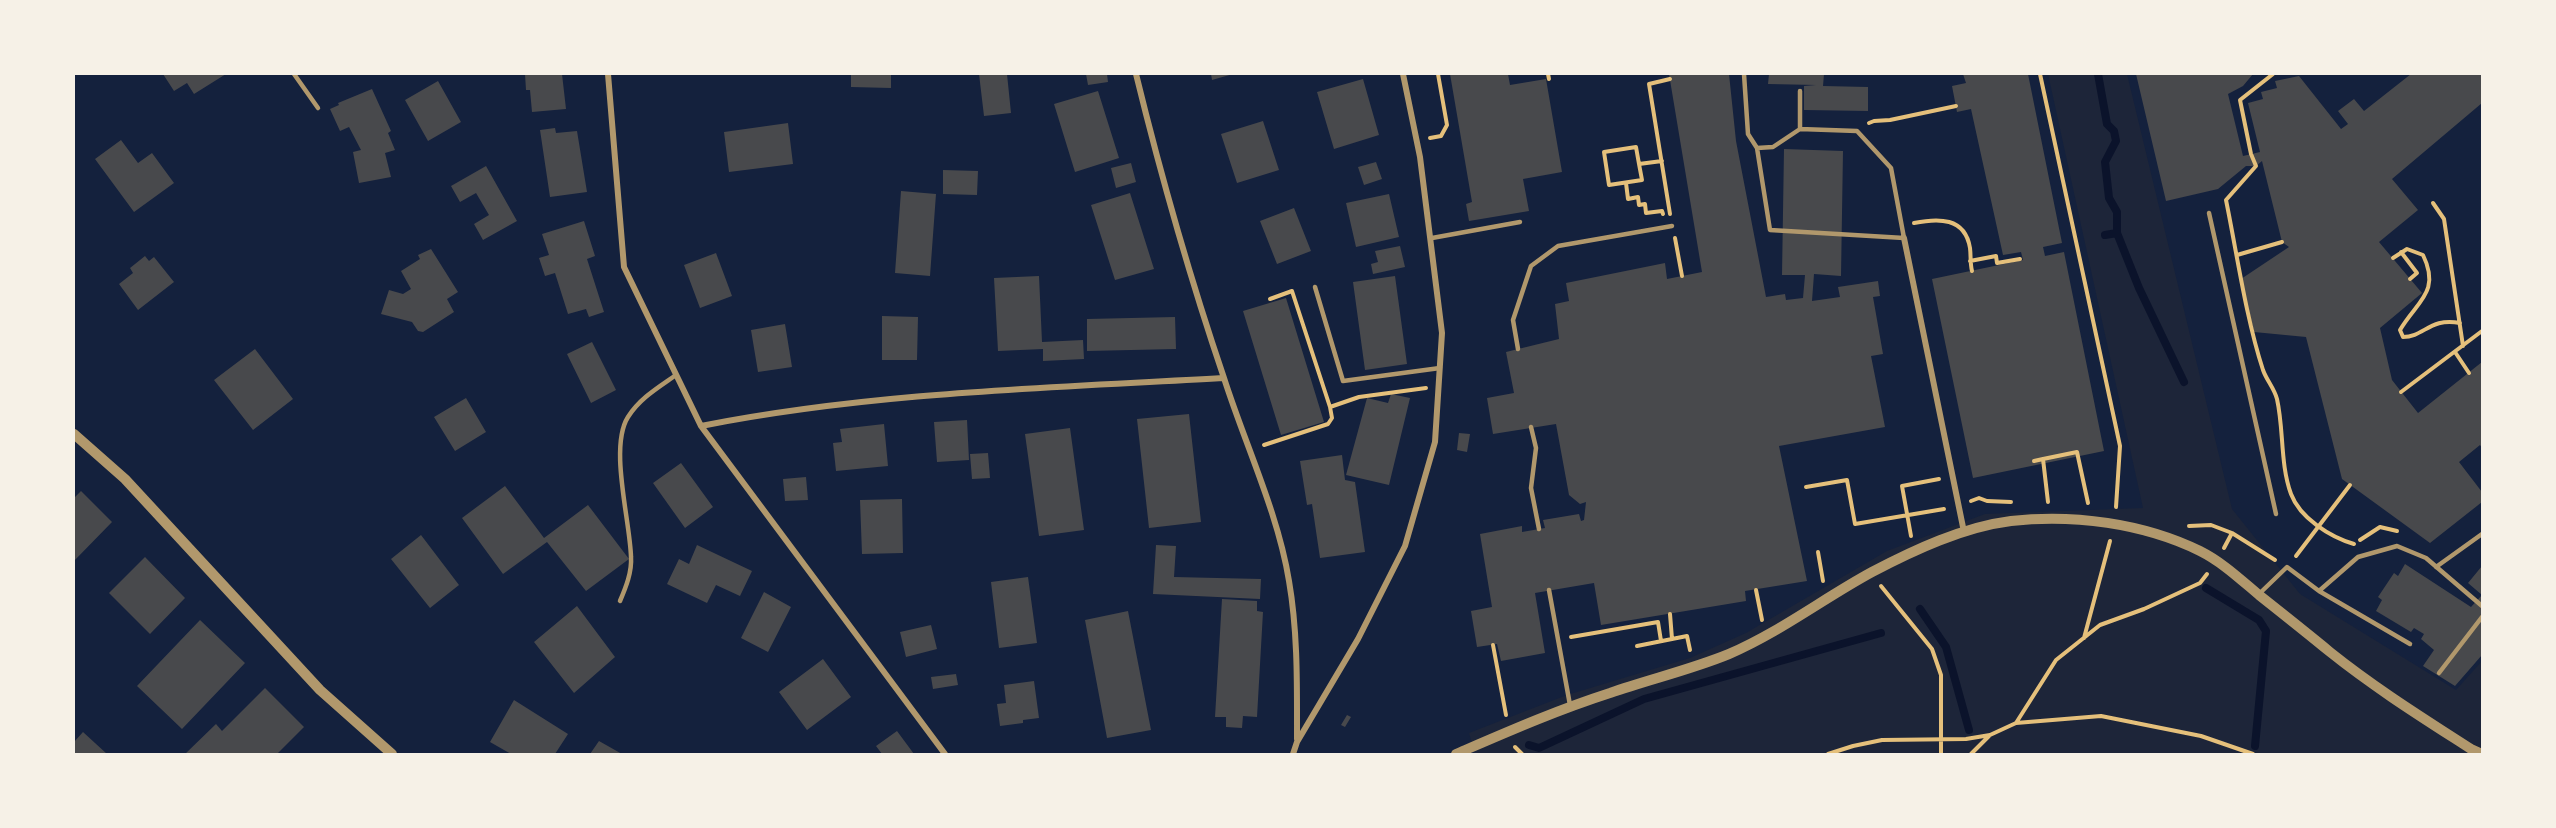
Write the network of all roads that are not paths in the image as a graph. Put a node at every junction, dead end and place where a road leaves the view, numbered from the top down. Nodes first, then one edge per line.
1 (294, 74) edge
2 (608, 74) edge
3 (1136, 74) edge
4 (1403, 74) edge
5 (1744, 74) edge
6 (1800, 91) dead end
7 (318, 108) dead end
8 (1800, 129) junction
9 (1757, 148) junction
10 (2209, 213) dead end
11 (1520, 222) dead end
12 (1672, 226) road end
13 (1432, 238) junction
14 (1904, 238) junction
15 (1315, 287) dead end
16 (1518, 349) dead end
17 (1440, 368) junction
18 (676, 375) junction
19 (1223, 378) junction
20 (701, 426) junction
21 (1531, 428) dead end
22 (74, 434) edge
23 (2276, 514) dead end
24 (1539, 529) dead end
25 (1964, 532) junction
26 (2482, 534) edge
27 (2436, 567) junction
28 (1549, 590) dead end
29 (2319, 591) junction
30 (2259, 594) junction
31 (620, 601) dead end
32 (2482, 606) edge
33 (2482, 616) edge
34 (2410, 644) dead end
35 (2439, 673) dead end
36 (1571, 707) junction
37 (1297, 742) junction
38 (392, 754) edge
39 (945, 754) edge
40 (1293, 754) edge
41 (1456, 754) edge
42 (2482, 754) edge

1 - 7 lane
2 - 18 street
3 - 19 street
4 - 13 street
5 - 9 lane
6 - 8 lane
8 - 9 lane
8 - 14 lane
9 - 14 lane
10 - 23 lane
11 - 13 lane
12 - 16 lane
13 - 17 street
14 - 25 street
15 - 17 lane
17 - 37 street
18 - 20 street
18 - 31 lane
19 - 20 street
19 - 37 street
20 - 39 street
21 - 24 lane
22 - 38 street
25 - 30 street
25 - 36 street
26 - 27 lane
27 - 29 lane
27 - 32 lane
28 - 36 lane
29 - 30 lane
29 - 34 lane
30 - 42 street
33 - 35 lane
36 - 41 street
37 - 40 street

